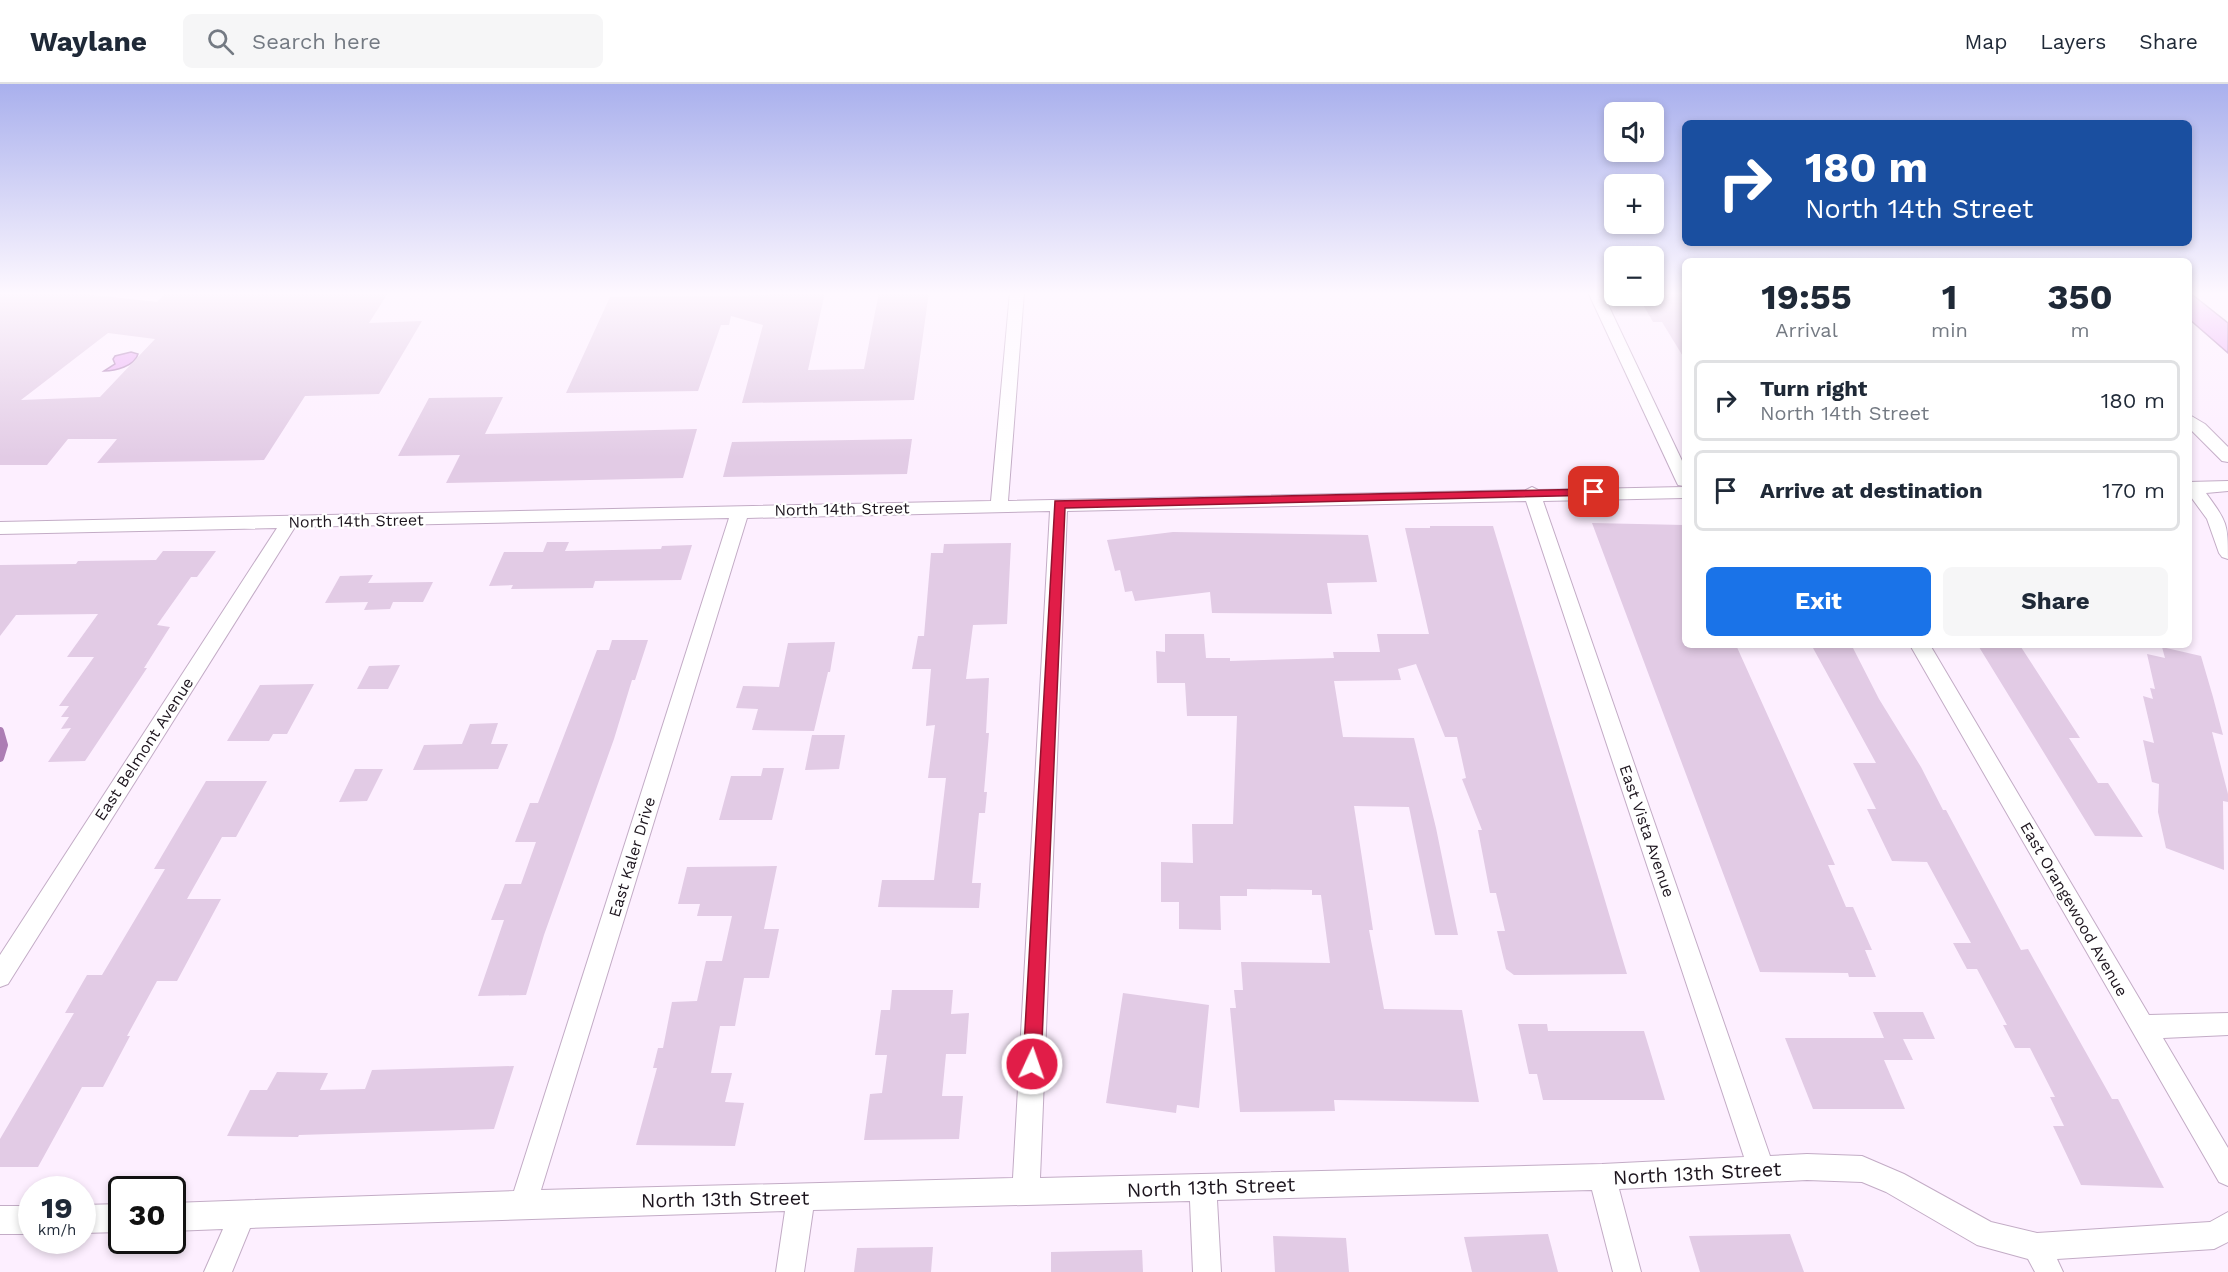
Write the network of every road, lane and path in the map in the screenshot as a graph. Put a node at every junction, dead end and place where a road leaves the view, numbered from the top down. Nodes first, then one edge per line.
1 (1012, 347) edge
2 (1621, 347) edge
3 (2192, 422) edge
4 (2228, 457) edge
5 (1682, 477) edge
6 (2228, 486) edge
7 (2192, 488) edge
8 (2192, 489) edge
9 (1682, 492) edge
10 (1532, 493) junction
11 (1059, 504) junction
12 (999, 505) junction
13 (740, 511) junction
14 (290, 522) junction
15 (0, 528) edge
16 (2228, 553) edge
17 (1922, 648) edge
18 (0, 976) edge
19 (2228, 1024) edge
20 (2142, 1027) junction
21 (1762, 1170) junction
22 (2228, 1173) edge
23 (1602, 1177) junction
24 (1203, 1188) junction
25 (1026, 1192) junction
26 (801, 1197) junction
27 (523, 1204) junction
28 (243, 1215) junction
29 (186, 1216) edge
30 (0, 1220) edge
31 (18, 1220) edge
32 (2228, 1226) edge
33 (2037, 1247) junction
34 (218, 1272) edge
35 (790, 1272) edge
36 (1207, 1272) edge
37 (1627, 1272) edge
38 (2049, 1272) edge

1 - 12 street
2 - 5 street
3 - 4 street
6 - 7 street
8 - 16 street
9 - 10 street, North 14th Street
10 - 11 street, North 14th Street
10 - 21 street, East Vista Avenue
11 - 12 street, North 14th Street
11 - 25 street
12 - 13 street, North 14th Street
13 - 14 street, North 14th Street
13 - 27 street, East Kaler Drive
14 - 15 street, North 14th Street
14 - 18 street, East Belmont Avenue
17 - 20 street, East Orangewood Avenue
19 - 20 street
20 - 22 street, East Orangewood Avenue
21 - 23 street, North 13th Street
21 - 33 street, North 13th Street
23 - 24 street, North 13th Street
23 - 37 street
24 - 25 street, North 13th Street
24 - 36 street
25 - 26 street, North 13th Street
26 - 27 street, North 13th Street
26 - 35 street
27 - 28 street, North 13th Street
28 - 29 street, North 13th Street
28 - 34 street
30 - 31 street
32 - 33 street, North 13th Street
33 - 38 street

